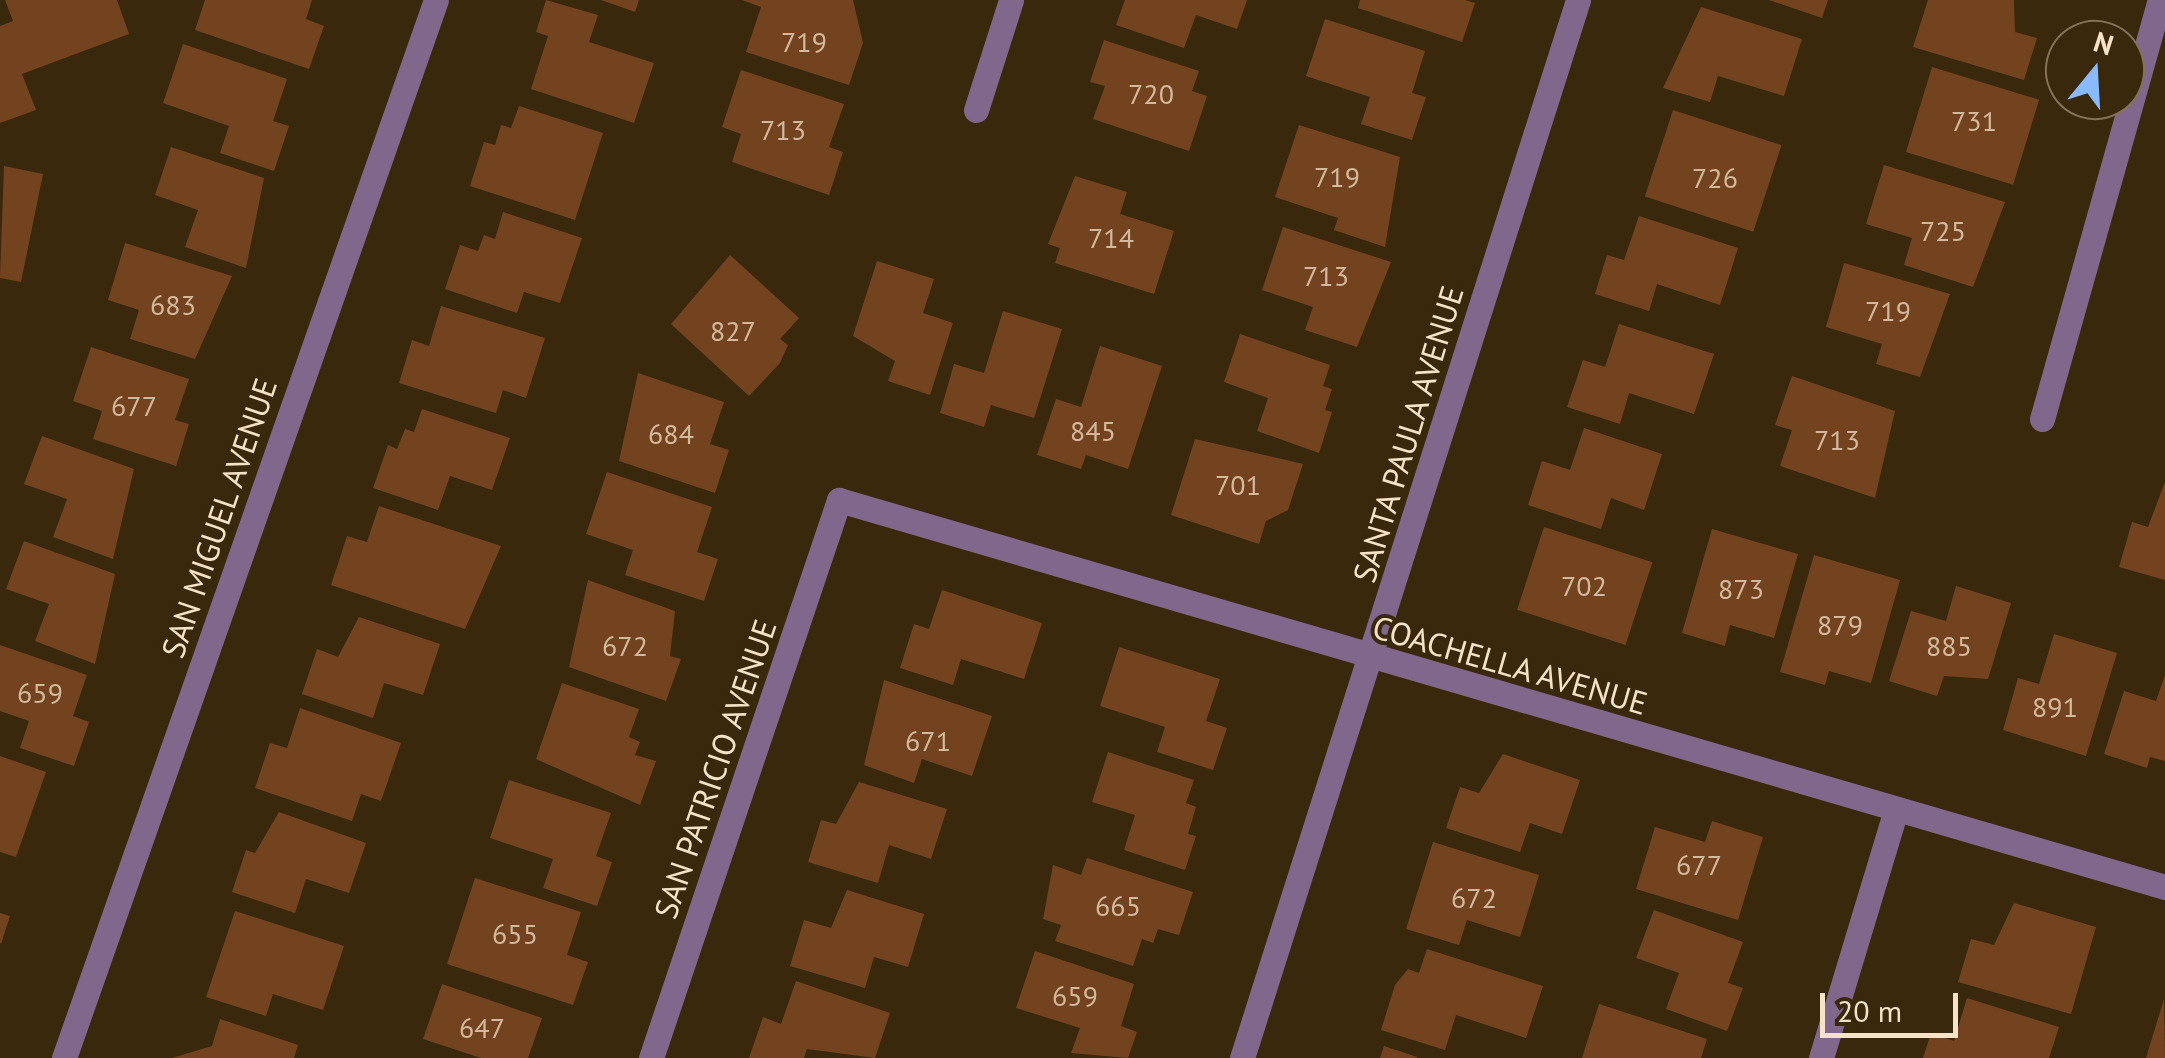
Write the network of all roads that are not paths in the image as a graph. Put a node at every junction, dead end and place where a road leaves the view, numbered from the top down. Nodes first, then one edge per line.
1 (436, 0) edge
2 (1011, 0) edge
3 (1578, 0) edge
4 (2160, 0) edge
5 (976, 110) dead end
6 (2042, 419) dead end
7 (839, 500) joint
8 (1372, 659) junction
9 (1896, 810) junction
10 (2165, 887) edge
11 (64, 1058) edge
12 (651, 1058) edge
13 (1242, 1058) edge
14 (1821, 1058) edge

1 - 11 street, SAN MIGUEL AVENUE
2 - 5 street
3 - 8 street, SANTA PAULA AVENUE
4 - 6 street
7 - 8 street, COACHELLA AVENUE
7 - 12 street, SAN PATRICIO AVENUE
8 - 9 street, COACHELLA AVENUE
8 - 13 street, SANTA PAULA AVENUE
9 - 10 street, COACHELLA AVENUE
9 - 14 street

